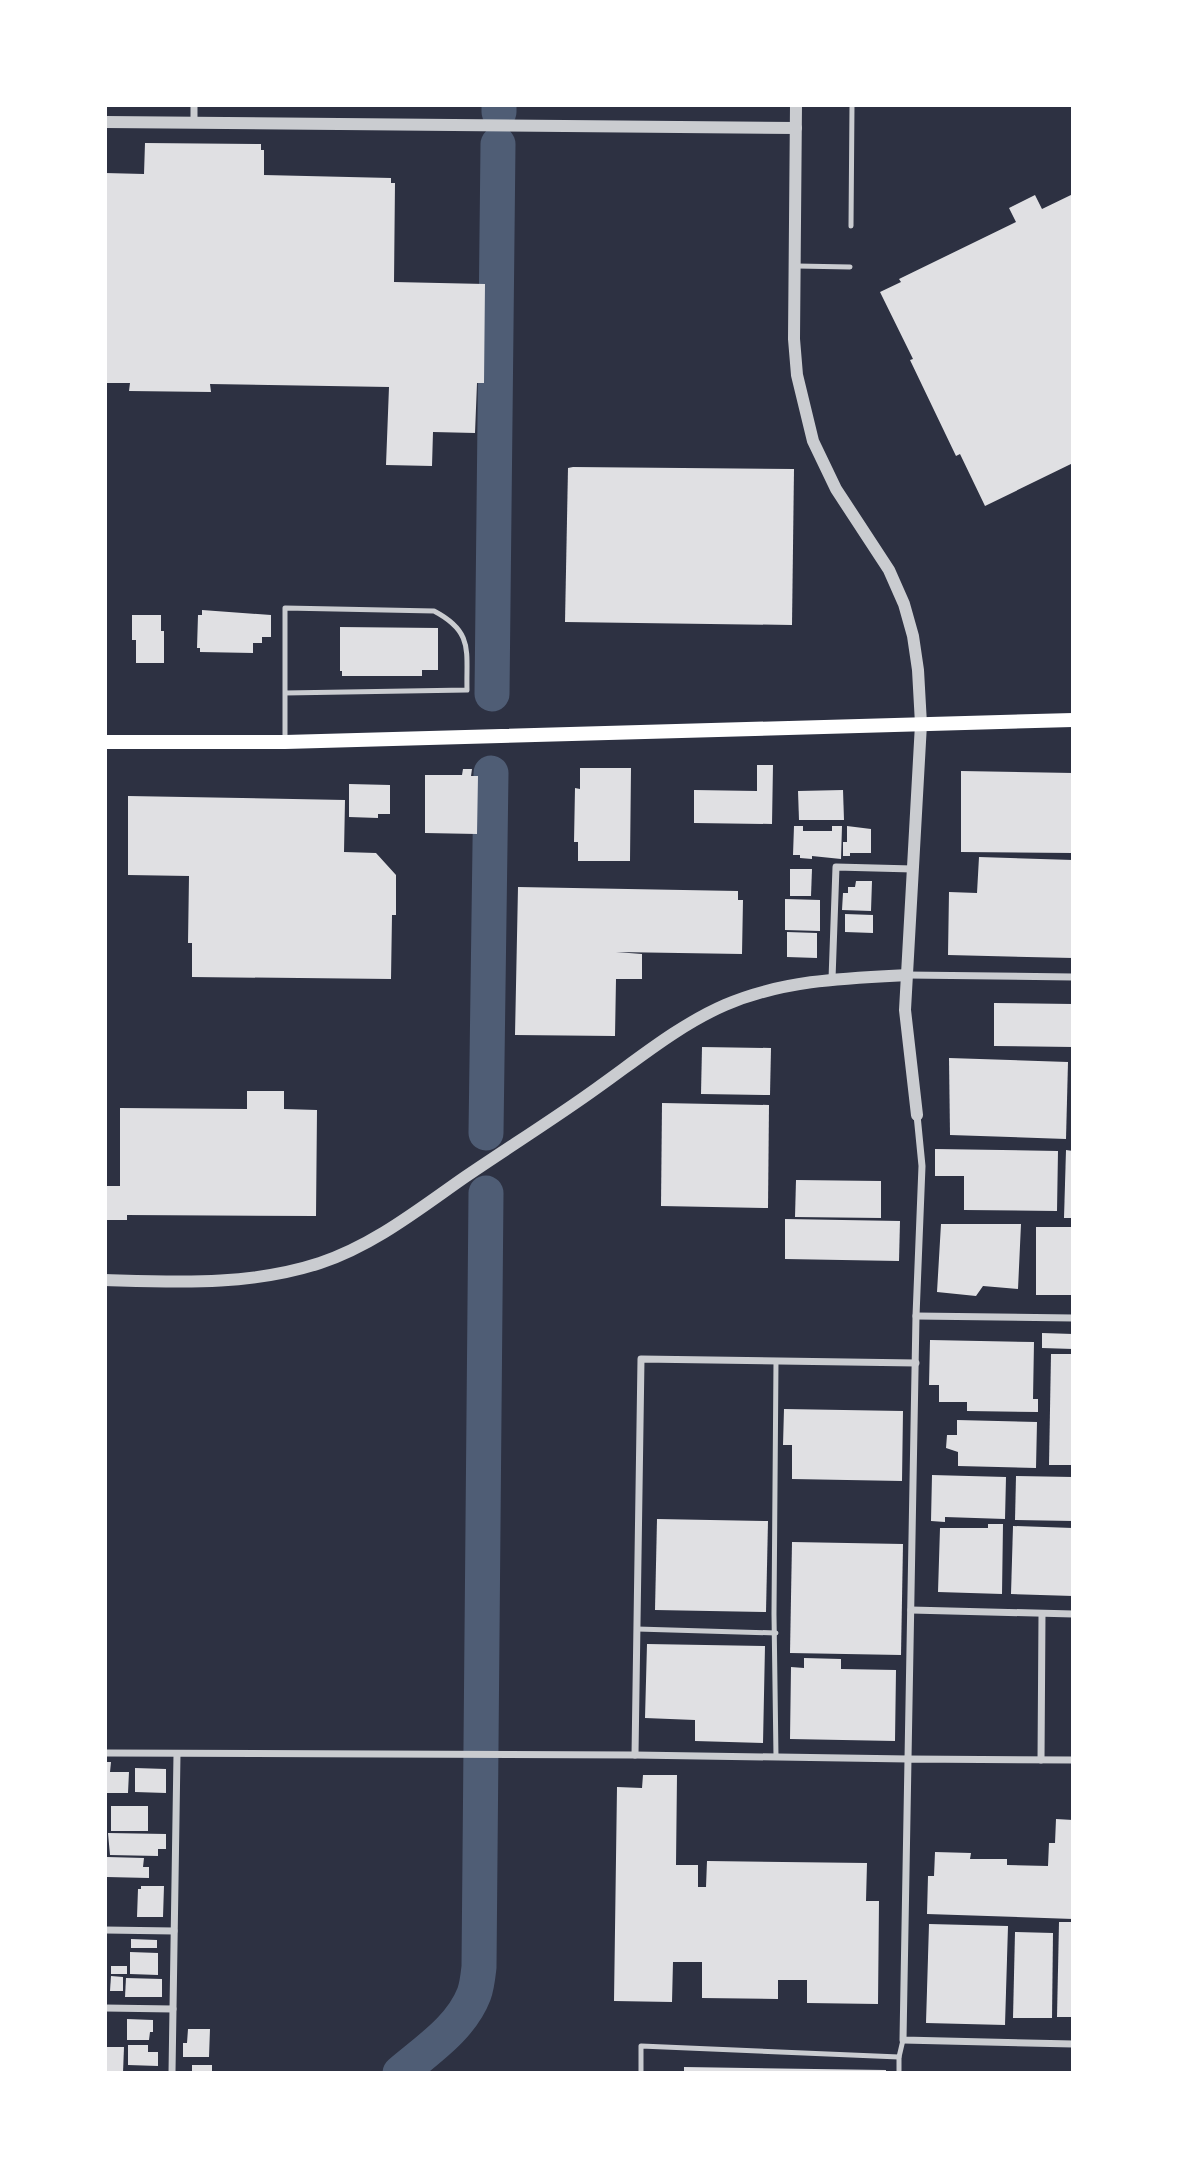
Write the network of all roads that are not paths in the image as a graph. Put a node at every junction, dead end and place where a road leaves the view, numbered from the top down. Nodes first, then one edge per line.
1 (194, 105) edge
2 (796, 105) edge
3 (852, 105) edge
4 (105, 122) edge
5 (194, 124) junction
6 (796, 128) junction
7 (852, 226) dead end
8 (794, 266) junction
9 (850, 267) dead end
10 (285, 693) junction
11 (1073, 720) edge
12 (920, 724) junction
13 (105, 742) edge
14 (285, 742) junction
15 (913, 869) junction
16 (907, 975) junction
17 (1073, 977) edge
18 (832, 979) junction
19 (916, 1115) joint
20 (105, 1280) edge
21 (916, 1316) junction
22 (1073, 1318) edge
23 (776, 1360) junction
24 (916, 1363) junction
25 (911, 1610) junction
26 (1042, 1614) junction
27 (1073, 1614) edge
28 (637, 1629) junction
29 (776, 1633) junction
30 (105, 1753) edge
31 (177, 1754) junction
32 (635, 1755) junction
33 (776, 1757) junction
34 (908, 1759) junction
35 (1041, 1760) junction
36 (1073, 1760) edge
37 (105, 1930) edge
38 (174, 1931) junction
39 (105, 2008) edge
40 (173, 2008) junction
41 (903, 2040) junction
42 (1073, 2044) edge
43 (899, 2057) junction
44 (172, 2073) edge
45 (641, 2073) edge
46 (898, 2073) edge

1 - 5 street
2 - 6 street
3 - 7 lane
4 - 5 street
5 - 6 street
6 - 8 street
8 - 9 lane
8 - 12 street
10 - 10 lane
10 - 14 lane
11 - 12 main road
12 - 14 main road
12 - 15 street
13 - 14 main road
15 - 16 street
15 - 18 street
16 - 17 street
16 - 18 street
16 - 19 street
18 - 20 street
19 - 21 street
21 - 22 street
21 - 24 street
23 - 24 street
23 - 28 street
23 - 29 lane
24 - 25 street
25 - 26 street
25 - 34 street
26 - 27 street
26 - 35 street
28 - 29 lane
28 - 32 street
29 - 33 lane
30 - 31 street
31 - 32 street
31 - 38 street
32 - 33 street
33 - 34 street
34 - 35 street
34 - 41 street
35 - 36 street
37 - 38 street
38 - 40 street
39 - 40 street
40 - 44 street
41 - 42 street
41 - 43 lane
43 - 45 lane
43 - 46 lane

